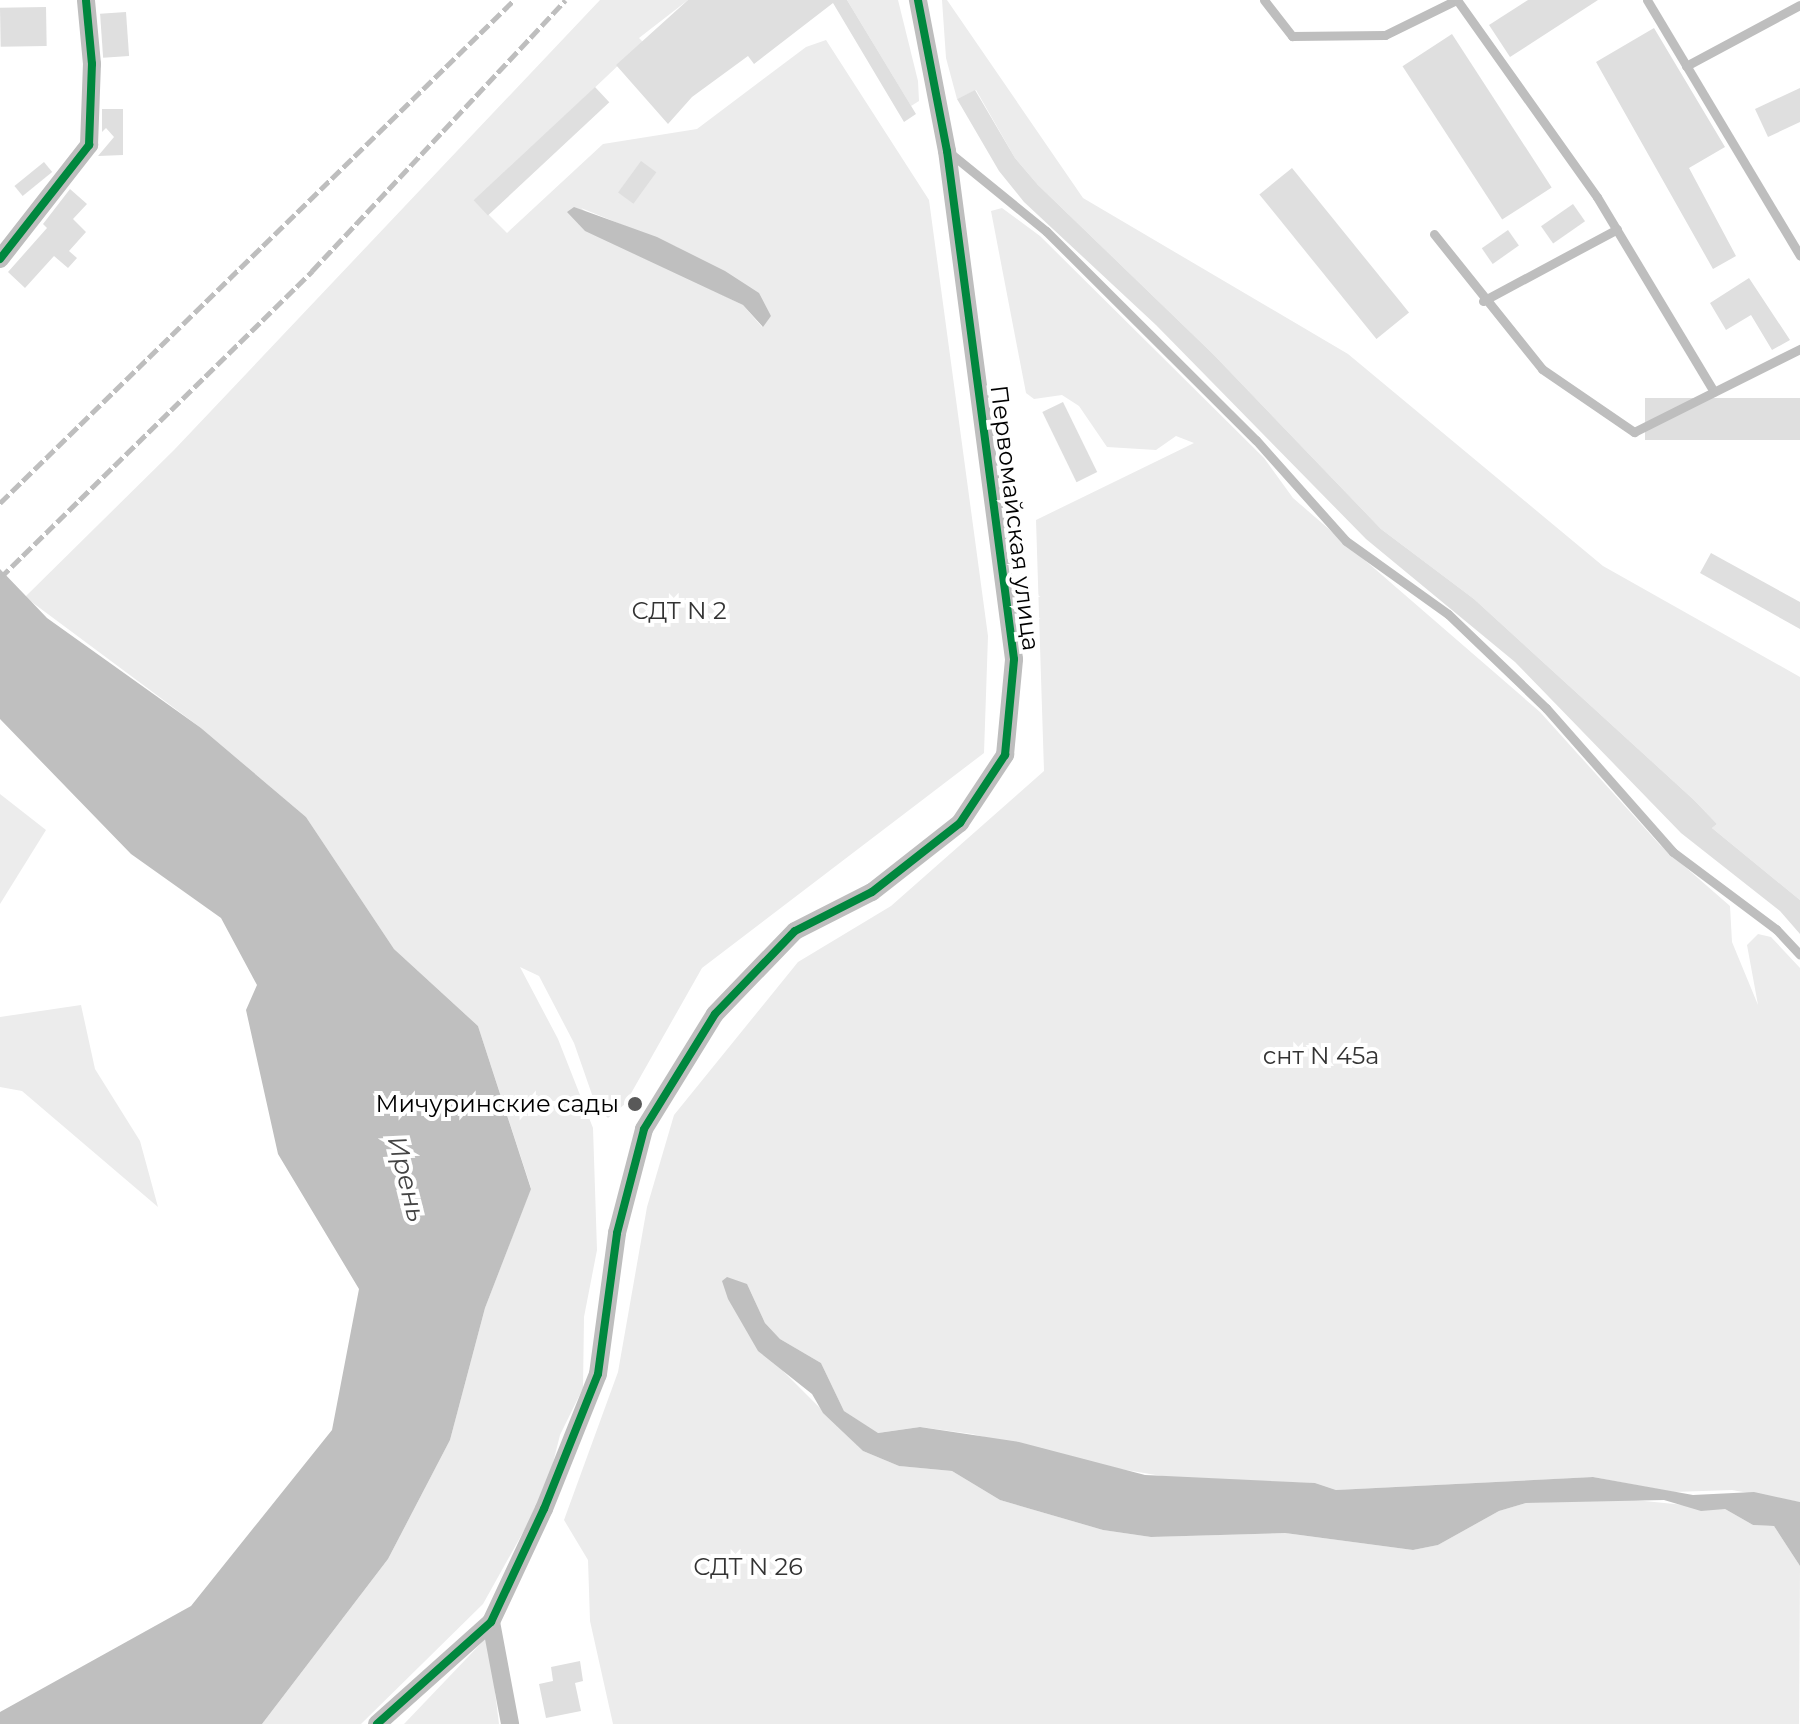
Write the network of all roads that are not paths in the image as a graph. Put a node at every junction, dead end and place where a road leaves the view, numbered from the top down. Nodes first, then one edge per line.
1 (86, 0) edge
2 (918, 0) edge
3 (1264, 0) edge
4 (1456, 0) edge
5 (1647, 0) edge
6 (1800, 5) edge
7 (1686, 66) junction
8 (947, 151) junction
9 (1617, 229) junction
10 (1434, 234) dead end
11 (1800, 256) edge
12 (0, 259) edge
13 (1483, 301) junction
14 (1800, 349) edge
15 (1714, 392) junction
16 (1800, 955) edge
17 (491, 1622) junction
18 (377, 1724) edge
19 (510, 1724) edge

1 - 12 street
2 - 8 street, Первомайская улица
3 - 4 lane
4 - 9 lane
5 - 7 lane
6 - 7 lane
7 - 11 lane
8 - 16 lane
8 - 17 street, Первомайская улица
9 - 13 lane
9 - 15 lane
10 - 13 lane
13 - 15 lane
14 - 15 lane
17 - 18 street, Первомайская улица
17 - 19 street

